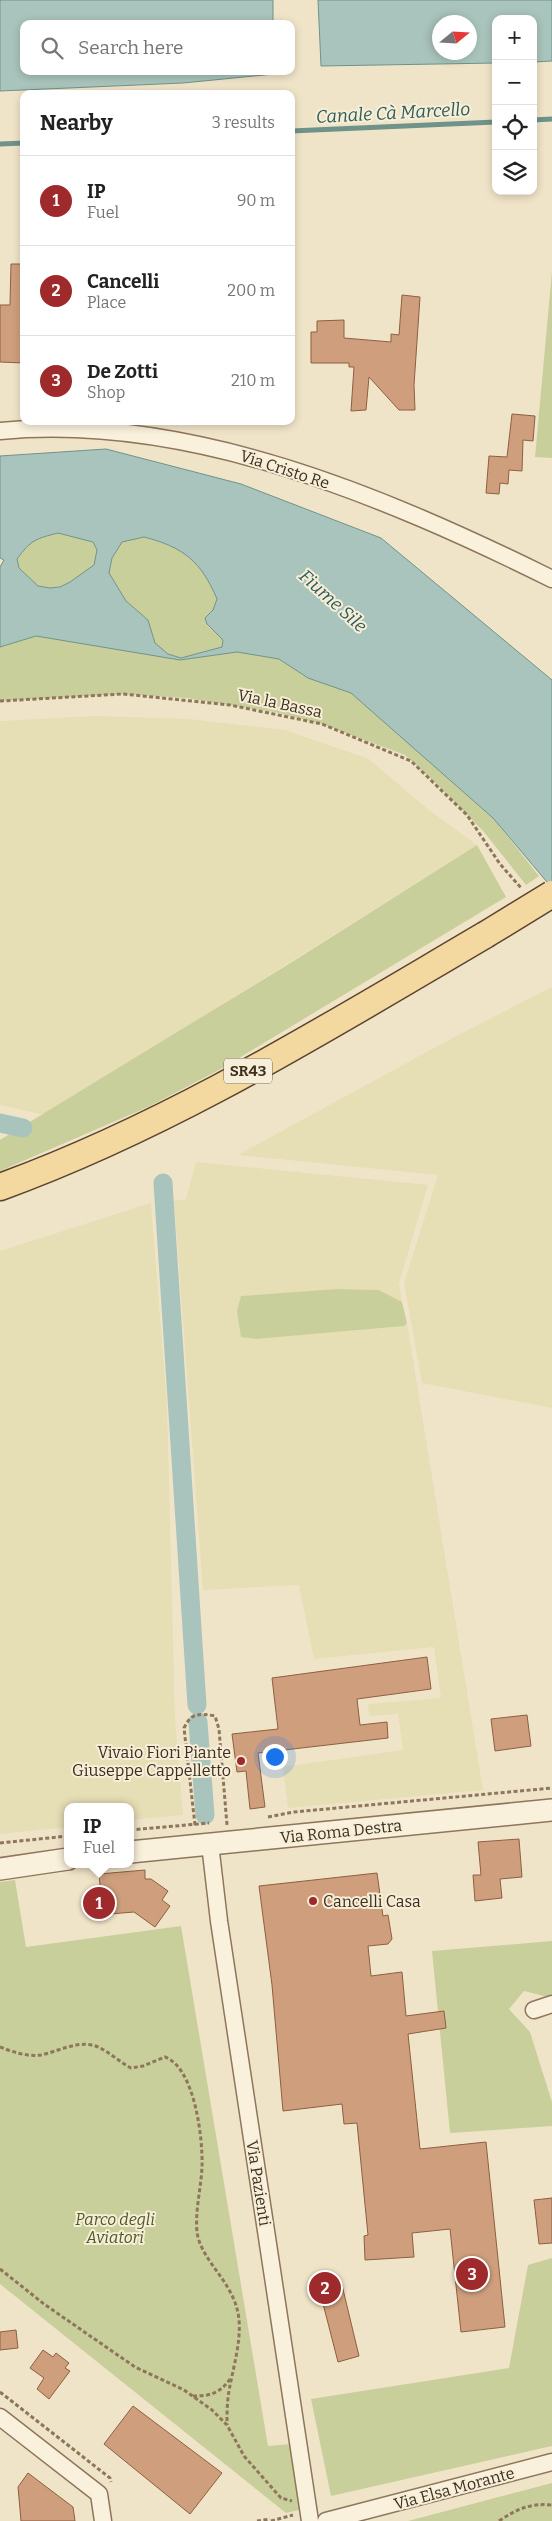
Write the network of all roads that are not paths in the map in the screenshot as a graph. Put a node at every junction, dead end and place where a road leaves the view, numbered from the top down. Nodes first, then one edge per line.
1 (0, 431) edge
2 (552, 579) edge
3 (552, 894) edge
4 (0, 1187) edge
5 (552, 1810) edge
6 (215, 1839) junction
7 (134, 1851) edge
8 (62, 1859) edge
9 (0, 1862) edge
10 (0, 1869) edge
11 (552, 2004) edge
12 (534, 2010) dead end
13 (0, 2417) edge
14 (552, 2462) edge
15 (103, 2521) edge
16 (310, 2521) edge
17 (326, 2521) edge

1 - 2 street, Via Cristo Re
3 - 4 main road, SR43, bridge
5 - 6 street, Via Roma Destra
6 - 7 street, Via Roma Destra
6 - 16 street, Via Pazienti
8 - 9 street
8 - 10 street
11 - 12 street
13 - 15 street
14 - 17 street, Via Elsa Morante

